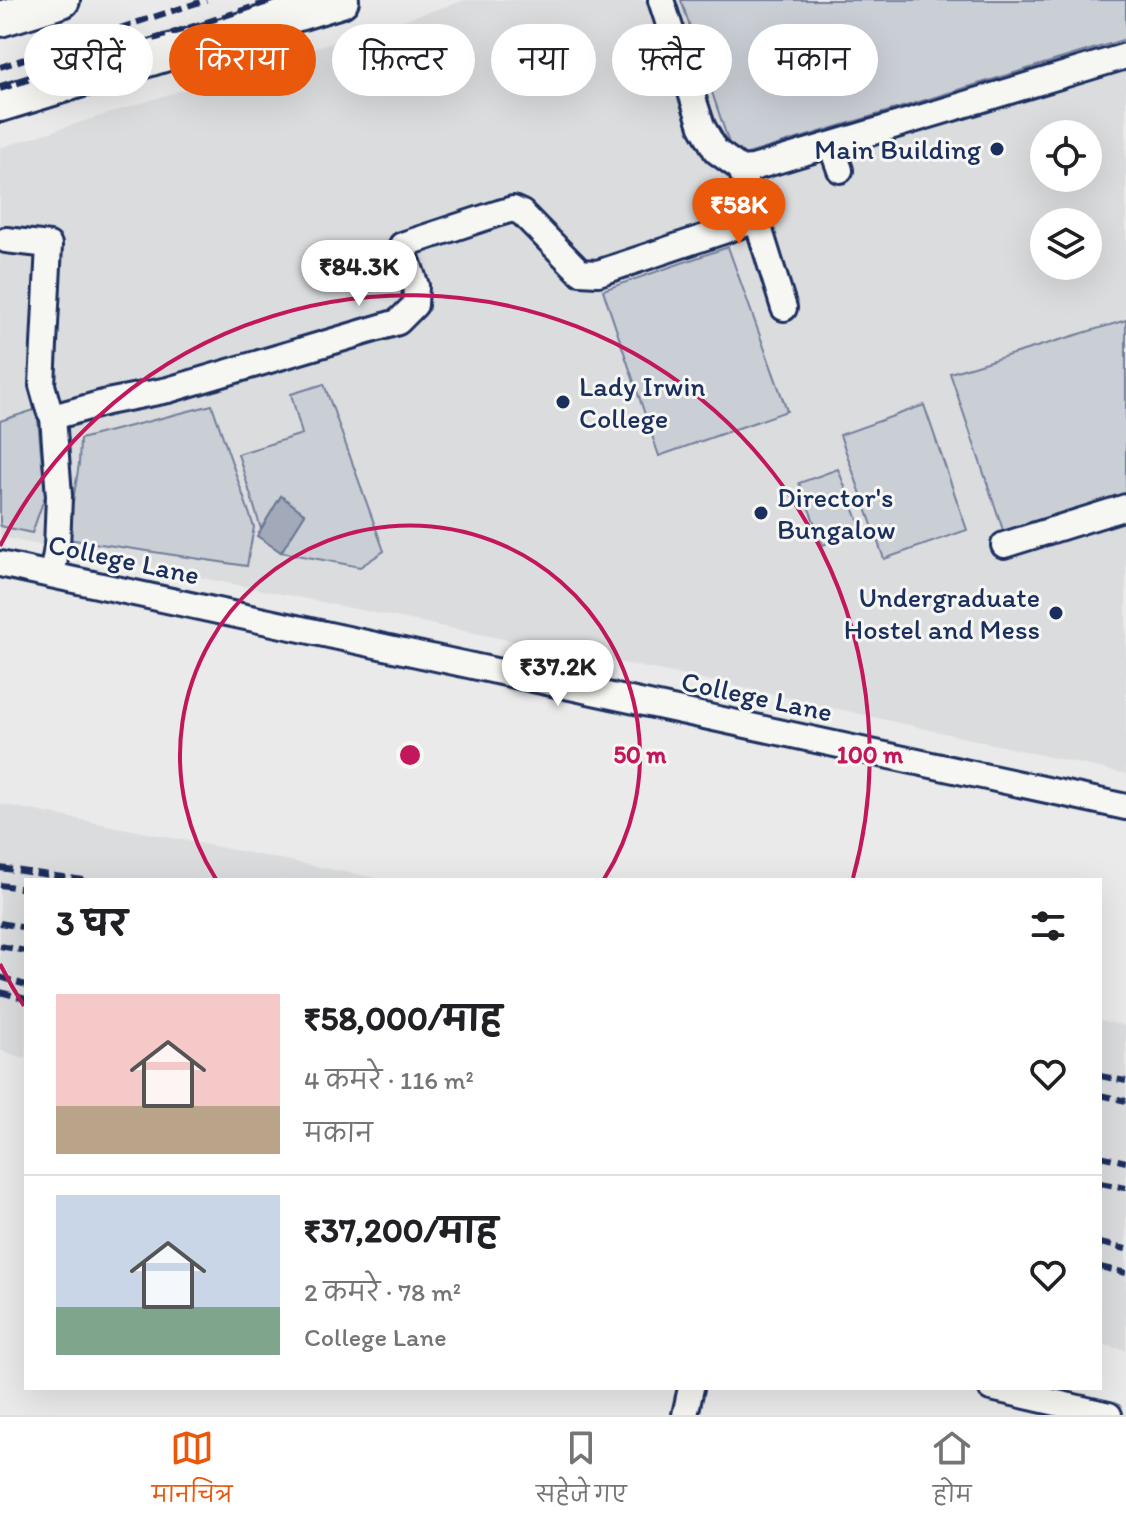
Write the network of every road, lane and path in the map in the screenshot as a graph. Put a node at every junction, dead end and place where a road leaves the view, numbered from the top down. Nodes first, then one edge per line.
1 (62, 0) edge
2 (341, 0) edge
3 (661, 0) edge
4 (0, 19) edge
5 (1126, 56) edge
6 (0, 104) edge
7 (831, 145) junction
8 (741, 169) junction
9 (840, 170) dead end
10 (756, 220) junction
11 (6, 240) dead end
12 (784, 308) dead end
13 (53, 417) junction
14 (1126, 507) edge
15 (1004, 545) dead end
16 (0, 564) edge
17 (52, 575) junction
18 (1126, 807) edge
19 (691, 1390) edge
20 (1000, 1390) edge
21 (685, 1415) edge
22 (1109, 1415) edge

1 - 4 main road
2 - 6 main road
3 - 8 street
5 - 7 street
7 - 8 street
7 - 9 street
8 - 10 street
10 - 12 street
10 - 13 street
11 - 13 street
13 - 17 street
14 - 15 street
16 - 17 street, College Lane
17 - 18 street, College Lane
19 - 21 street
20 - 22 street

